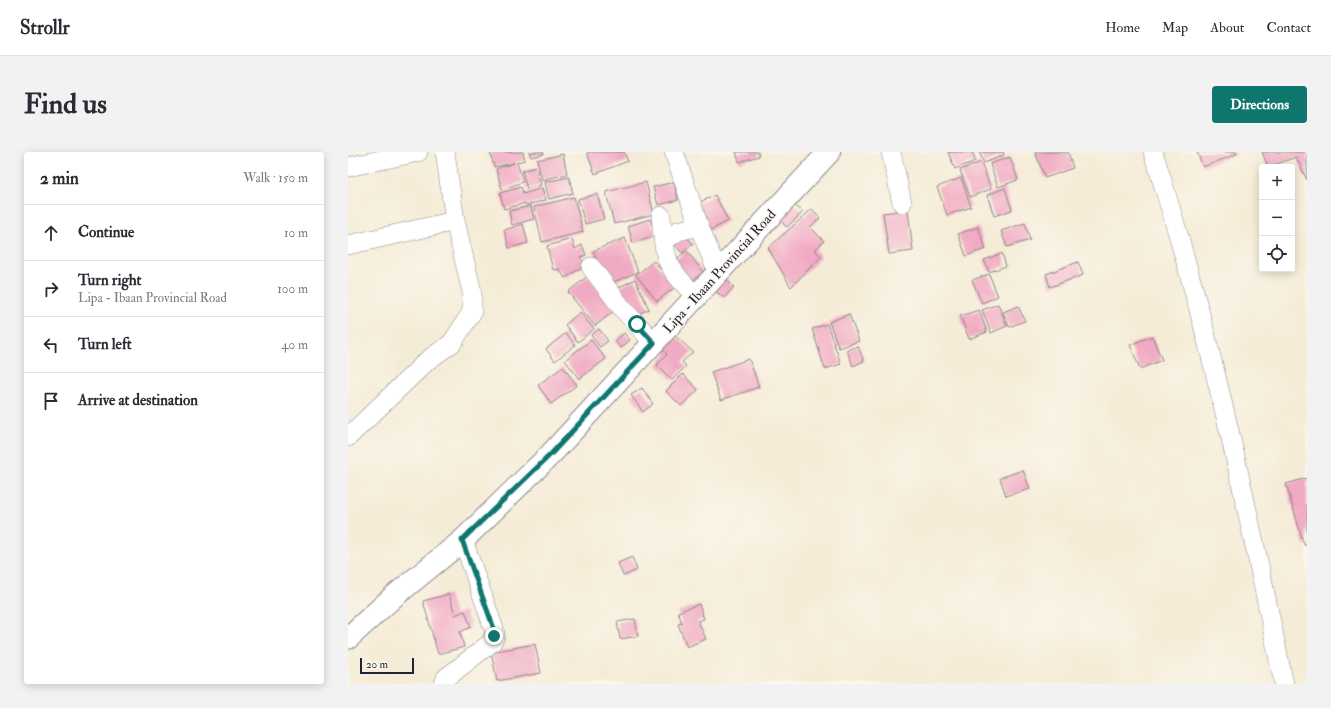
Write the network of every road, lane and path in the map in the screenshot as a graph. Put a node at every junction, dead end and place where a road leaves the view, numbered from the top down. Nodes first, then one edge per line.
1 (418, 152) edge
2 (445, 152) edge
3 (674, 152) edge
4 (829, 152) edge
5 (891, 152) edge
6 (1153, 152) edge
7 (348, 168) edge
8 (902, 203) dead end
9 (661, 216) dead end
10 (455, 222) junction
11 (699, 226) junction
12 (664, 241) junction
13 (348, 245) edge
14 (591, 267) dead end
15 (718, 273) junction
16 (696, 296) junction
17 (654, 343) junction
18 (348, 437) edge
19 (462, 540) junction
20 (348, 638) edge
21 (444, 684) edge
22 (1284, 684) edge

1 - 7 street
2 - 10 street
3 - 11 street
4 - 15 main road, Lipa - Ibaan Provincial Road
5 - 8 street
6 - 22 street
9 - 12 street
10 - 13 street
10 - 18 street
11 - 12 street
11 - 15 street
12 - 16 street
14 - 17 street
15 - 16 main road, Lipa - Ibaan Provincial Road
16 - 17 main road, Lipa - Ibaan Provincial Road
17 - 19 main road, Lipa - Ibaan Provincial Road
19 - 20 main road, Lipa - Ibaan Provincial Road
19 - 21 street

